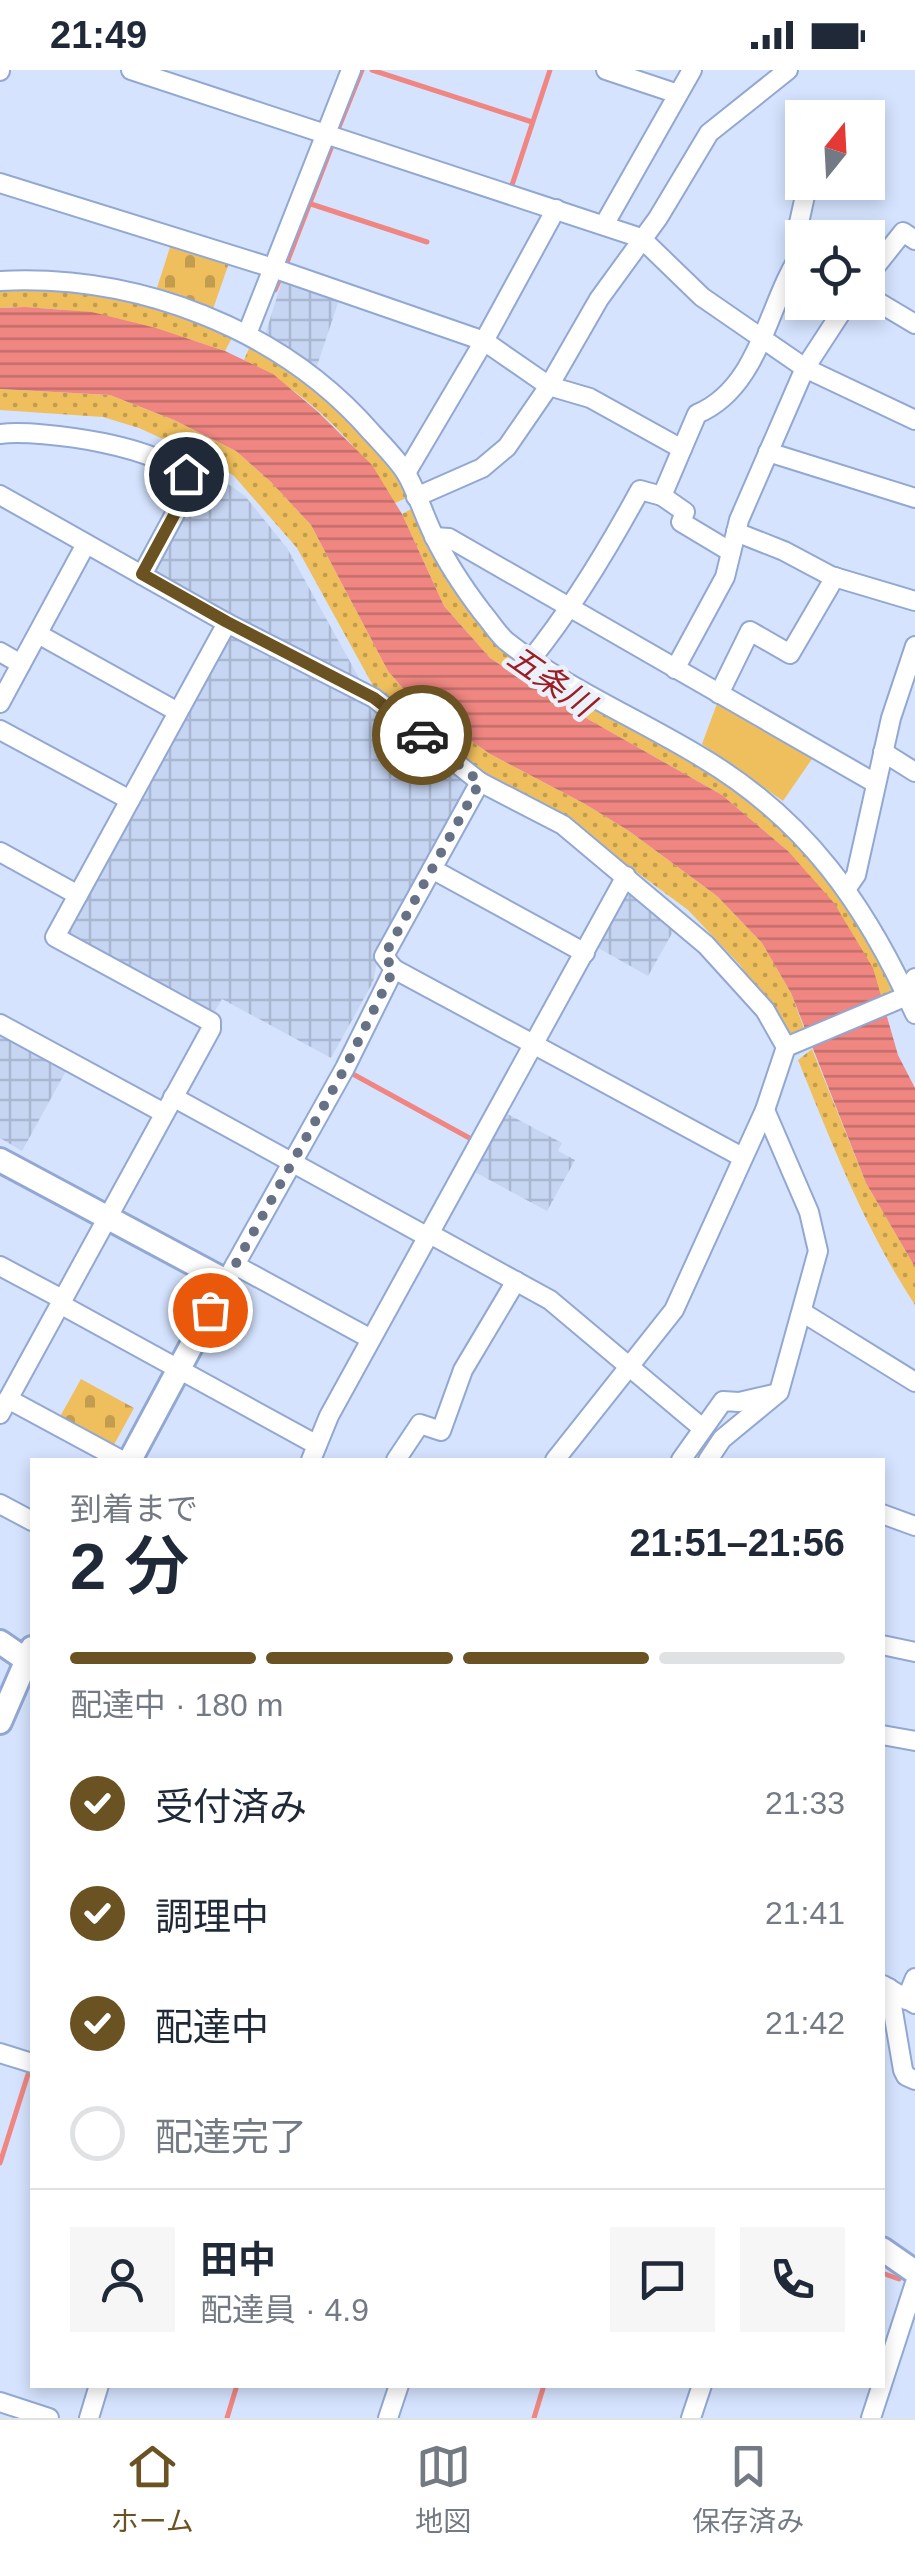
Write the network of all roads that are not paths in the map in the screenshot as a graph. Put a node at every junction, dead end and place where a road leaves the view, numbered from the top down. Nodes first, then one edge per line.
1 (131, 70) edge
2 (351, 70) edge
3 (606, 70) edge
4 (692, 70) edge
5 (788, 70) edge
6 (678, 94) junction
7 (326, 132) junction
8 (0, 183) edge
9 (556, 208) junction
10 (604, 225) junction
11 (641, 238) junction
12 (915, 240) edge
13 (885, 255) edge
14 (272, 268) junction
15 (785, 280) edge
16 (0, 281) edge
17 (885, 306) edge
18 (836, 320) edge
19 (915, 324) edge
20 (246, 334) junction
21 (764, 340) junction
22 (484, 341) junction
23 (805, 368) junction
24 (548, 386) junction
25 (914, 417) edge
26 (0, 434) edge
27 (682, 449) junction
28 (768, 452) junction
29 (406, 473) junction
30 (0, 496) edge
31 (662, 496) junction
32 (416, 498) junction
33 (915, 498) edge
34 (736, 532) junction
35 (434, 537) junction
36 (86, 544) junction
37 (731, 552) junction
38 (142, 574) junction
39 (835, 577) junction
40 (915, 601) edge
41 (570, 605) junction
42 (227, 622) junction
43 (38, 634) junction
44 (915, 646) edge
45 (0, 652) edge
46 (532, 658) junction
47 (21, 664) junction
48 (674, 668) junction
49 (719, 694) junction
50 (0, 703) edge
51 (178, 712) junction
52 (0, 730) edge
53 (883, 752) junction
54 (915, 772) edge
55 (480, 782) junction
56 (876, 784) junction
57 (130, 800) junction
58 (0, 852) edge
59 (432, 869) junction
60 (626, 876) junction
61 (847, 888) junction
62 (78, 894) junction
63 (585, 952) junction
64 (394, 969) junction
65 (910, 997) edge
66 (0, 1024) edge
67 (536, 1045) junction
68 (792, 1045) junction
69 (169, 1105) junction
70 (765, 1110) junction
71 (742, 1157) junction
72 (0, 1160) edge
73 (292, 1162) junction
74 (107, 1217) junction
75 (429, 1236) junction
76 (0, 1266) edge
77 (230, 1273) junction
78 (516, 1281) junction
79 (61, 1302) junction
80 (802, 1312) junction
81 (371, 1339) junction
82 (629, 1366) junction
83 (179, 1369) junction
84 (915, 1382) edge
85 (780, 1392) junction
86 (6, 1393) edge
87 (702, 1427) junction
88 (314, 1452) edge
89 (119, 1458) edge
90 (131, 1458) edge
91 (397, 1458) edge
92 (557, 1458) edge
93 (681, 1458) edge
94 (709, 1458) edge
95 (0, 1504) edge
96 (885, 1515) edge
97 (30, 1520) edge
98 (915, 1526) edge
99 (0, 1642) edge
100 (885, 1646) edge
101 (915, 1652) edge
102 (30, 1657) edge
103 (30, 1659) edge
104 (0, 1722) edge
105 (885, 1737) edge
106 (915, 1742) edge
107 (915, 1978) edge
108 (886, 1987) edge
109 (910, 2002) edge
110 (0, 2053) edge
111 (30, 2062) edge
112 (915, 2080) edge
113 (885, 2251) edge
114 (915, 2272) edge
115 (915, 2283) edge
116 (885, 2375) edge
117 (98, 2388) edge
118 (398, 2388) edge
119 (701, 2388) edge
120 (881, 2388) edge
121 (0, 2402) edge
122 (48, 2418) edge
123 (89, 2418) edge
124 (388, 2418) edge
125 (692, 2418) edge
126 (871, 2418) edge

1 - 7 street
2 - 7 street
3 - 6 street
4 - 6 street
5 - 11 street
6 - 10 street
7 - 9 street
7 - 14 street
8 - 14 street
9 - 10 street
9 - 22 street
10 - 11 street
11 - 21 street
11 - 24 street
12 - 13 street
14 - 20 street
14 - 22 street
15 - 21 street
16 - 20 street
17 - 19 street
18 - 23 street
20 - 29 street
21 - 23 street
21 - 27 street
22 - 24 street
22 - 29 street
23 - 25 street
23 - 28 street
24 - 27 street
24 - 32 street
26 - 38 street
27 - 31 street
28 - 33 street
28 - 34 street
29 - 32 street
30 - 36 street
31 - 37 street
31 - 41 street
32 - 35 street
34 - 37 street
34 - 39 street
35 - 41 street
35 - 46 street
36 - 38 street
36 - 43 street
37 - 48 street
38 - 42 street
39 - 40 street
39 - 49 street
41 - 46 street
41 - 48 street
42 - 51 street
42 - 55 street
43 - 47 street
43 - 51 street
44 - 53 street
45 - 47 street
46 - 61 street
47 - 50 street
48 - 49 street
49 - 56 street
51 - 57 street
52 - 57 street
53 - 54 street
53 - 56 street
55 - 59 street
55 - 60 street
56 - 61 street
57 - 62 street
58 - 62 street
59 - 63 street
59 - 64 street
60 - 63 street
60 - 68 street
61 - 65 street
62 - 69 street
63 - 67 street
64 - 67 street
64 - 73 street
65 - 68 street
66 - 69 street
67 - 71 street
67 - 75 street
68 - 70 street
69 - 73 street
69 - 74 street
70 - 71 street
70 - 80 street
71 - 82 street
72 - 74 street
73 - 75 street
73 - 77 street
74 - 77 street
74 - 79 street
75 - 78 street
75 - 81 street
76 - 79 street
77 - 81 street
77 - 83 street
78 - 82 street
78 - 91 street
79 - 83 street
79 - 86 street
80 - 84 street
80 - 85 street
81 - 88 street
82 - 87 street
82 - 92 street
83 - 88 street
83 - 90 street
85 - 87 street
85 - 94 street
86 - 89 street
87 - 93 street
95 - 97 street
96 - 98 street
99 - 102 street
100 - 101 street
103 - 104 street
105 - 106 street
107 - 109 street
108 - 109 street
108 - 112 street
110 - 111 street
113 - 114 street
115 - 116 street
117 - 123 street
118 - 124 street
119 - 125 street
120 - 126 street
121 - 122 street

